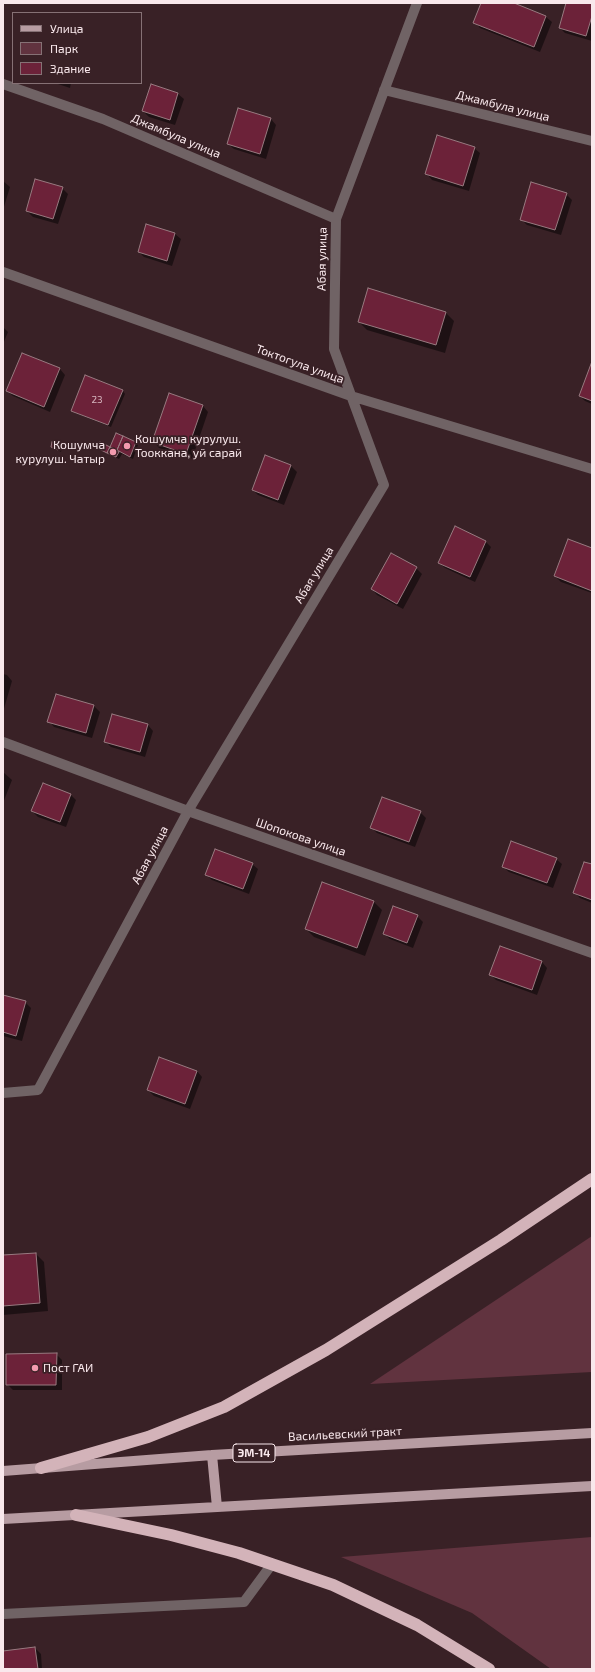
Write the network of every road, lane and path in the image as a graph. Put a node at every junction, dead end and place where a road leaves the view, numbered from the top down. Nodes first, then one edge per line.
1 (416, 3) edge
2 (3, 84) edge
3 (384, 90) junction
4 (592, 141) edge
5 (336, 219) junction
6 (3, 272) edge
7 (351, 396) junction
8 (592, 469) edge
9 (3, 742) edge
10 (188, 811) junction
11 (592, 953) edge
12 (3, 1093) edge
13 (592, 1179) edge
14 (592, 1433) edge
15 (212, 1455) junction
16 (42, 1468) junction
17 (3, 1471) edge
18 (592, 1486) edge
19 (217, 1507) junction
20 (76, 1515) junction
21 (3, 1519) edge
22 (272, 1564) junction
23 (3, 1614) edge
24 (489, 1669) edge

1 - 3 street, Абая улица
2 - 5 street, Джамбула улица
3 - 4 street, Джамбула улица
3 - 5 street, Абая улица
5 - 7 street, Абая улица
6 - 7 street, Токтогула улица
7 - 8 street, Токтогула улица
7 - 10 street, Абая улица
9 - 10 street, Шопокова улица
10 - 11 street, Шопокова улица
10 - 12 street, Абая улица
13 - 16 highway
14 - 15 main road, Васильевский тракт / ЭМ-14
15 - 16 main road, Васильевский тракт / ЭМ-14
15 - 19 main road
16 - 17 main road, Васильевский тракт / ЭМ-14
18 - 19 main road
19 - 20 main road
20 - 21 main road
20 - 22 highway
22 - 23 street
22 - 24 highway

